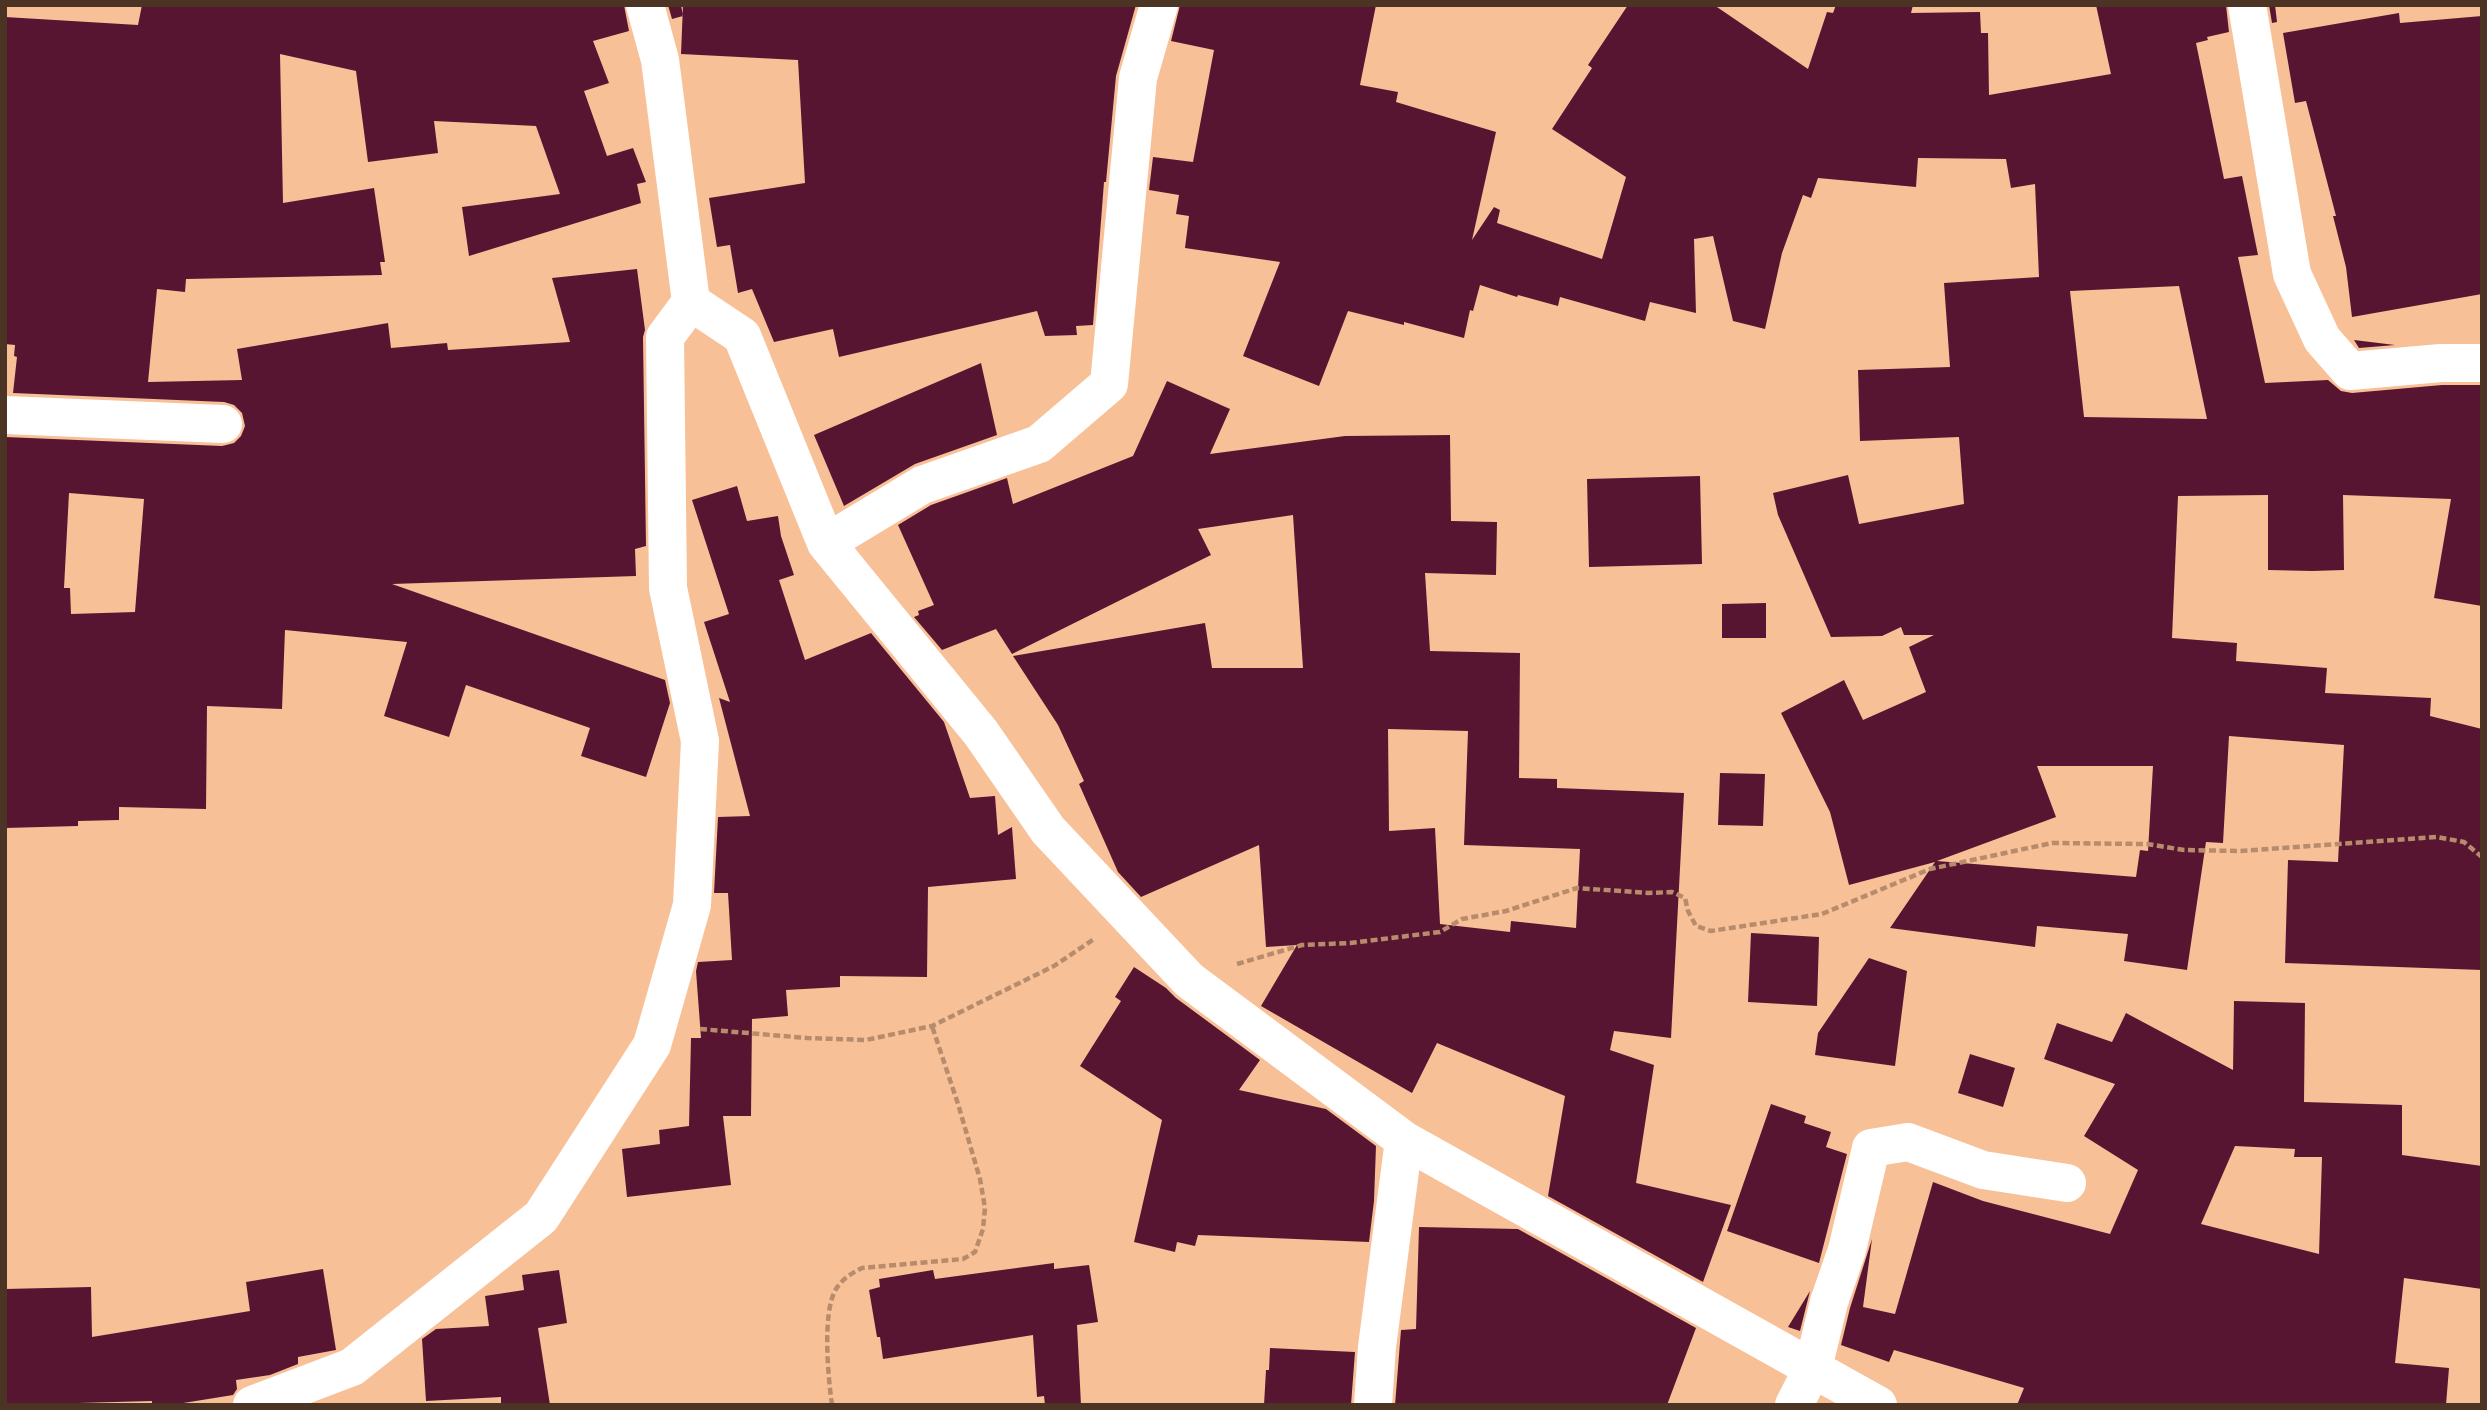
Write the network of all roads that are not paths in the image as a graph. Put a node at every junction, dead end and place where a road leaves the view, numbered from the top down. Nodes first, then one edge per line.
1 (645, 5) edge
2 (1159, 5) edge
3 (2247, 5) edge
4 (691, 302) junction
5 (2482, 363) edge
6 (5, 415) edge
7 (223, 424) dead end
8 (826, 543) junction
9 (1404, 1140) junction
10 (2067, 1183) dead end
11 (1813, 1368) junction
12 (252, 1405) edge
13 (1373, 1405) edge
14 (1794, 1405) edge
15 (1878, 1405) edge

1 - 4 street
2 - 8 street
3 - 5 street
4 - 8 street
4 - 12 street
6 - 7 street
8 - 9 street
9 - 11 street
9 - 13 street
10 - 11 street
11 - 14 street
11 - 15 street

